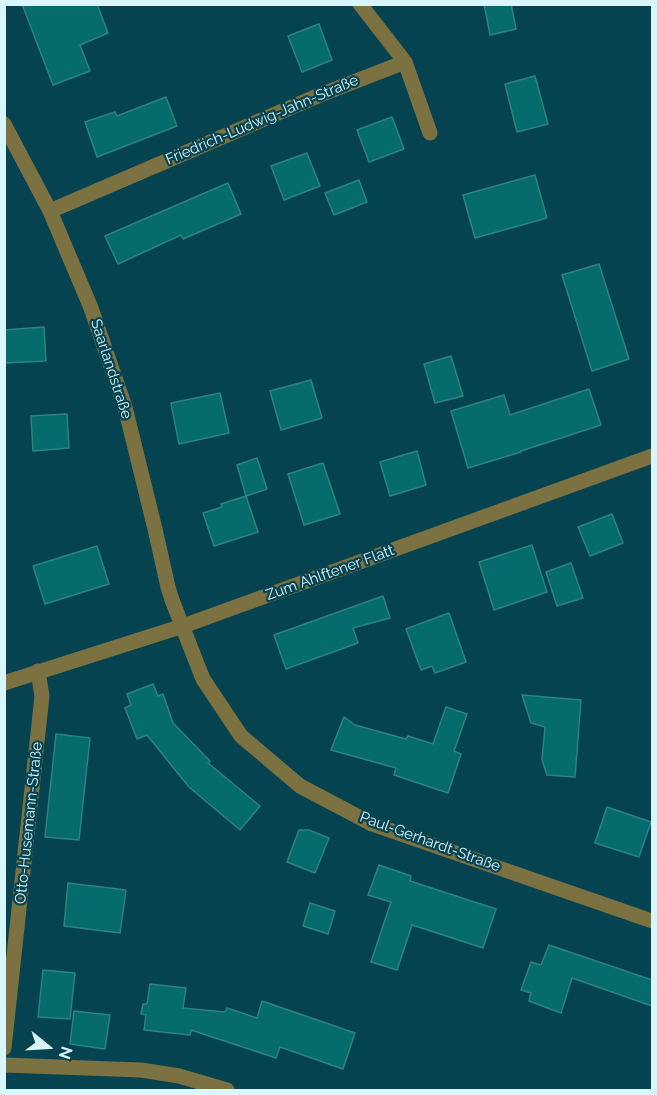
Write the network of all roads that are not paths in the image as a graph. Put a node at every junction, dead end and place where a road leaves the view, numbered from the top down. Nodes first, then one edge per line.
1 (360, 4) edge
2 (405, 62) junction
3 (4, 124) edge
4 (430, 132) dead end
5 (50, 211) junction
6 (652, 456) edge
7 (183, 626) junction
8 (38, 671) junction
9 (4, 683) edge
10 (652, 921) edge
11 (4, 1048) edge
12 (4, 1065) edge
13 (227, 1090) edge

1 - 2 street
2 - 4 street
2 - 5 street, Friedrich-Ludwig-Jahn-Straße
3 - 5 street, Saarlandstraße
5 - 7 street, Saarlandstraße
6 - 7 street, Zum Ahlftener Flatt
7 - 8 street, Zum Ahlftener Flatt
7 - 10 street, Paul-Gerhardt-Straße
8 - 9 street, Zum Ahlftener Flatt
8 - 11 street, Otto-Husemann-Straße
12 - 13 street

